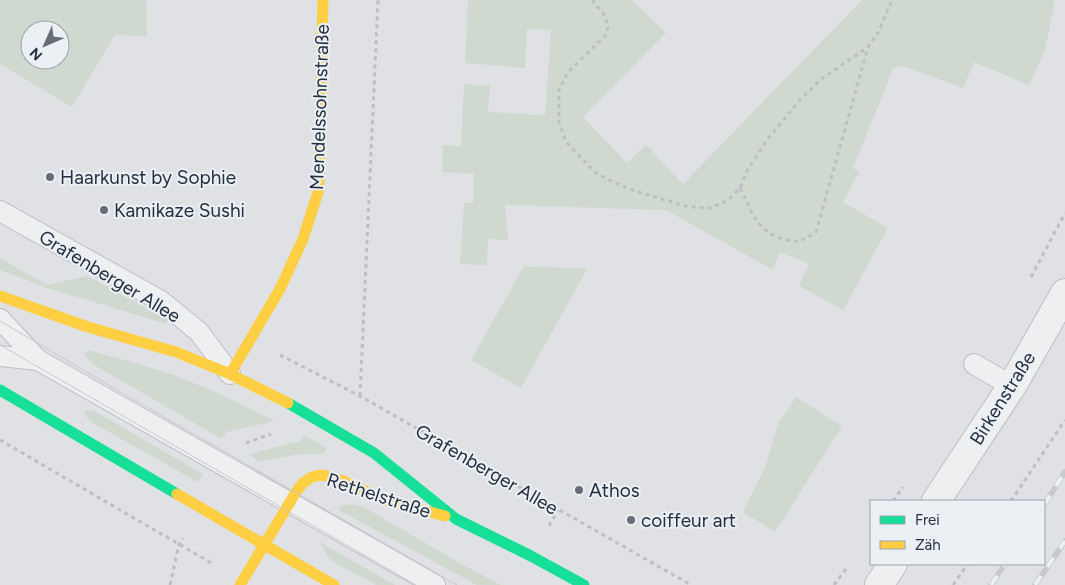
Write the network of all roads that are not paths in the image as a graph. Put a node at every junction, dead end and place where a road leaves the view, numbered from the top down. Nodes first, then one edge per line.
1 (324, 0) edge
2 (0, 211) edge
3 (1065, 293) edge
4 (0, 296) edge
5 (0, 319) edge
6 (0, 356) edge
7 (38, 360) junction
8 (974, 364) dead end
9 (230, 374) junction
10 (1012, 386) junction
11 (0, 390) edge
12 (937, 500) edge
13 (289, 503) junction
14 (456, 519) junction
15 (264, 544) junction
16 (892, 565) edge
17 (240, 585) edge
18 (334, 585) edge
19 (435, 585) edge
20 (584, 585) edge
21 (879, 585) edge

1 - 9 main road, Mendelssohnstraße
2 - 9 lane, Grafenberger Allee
3 - 10 street, Birkenstraße
4 - 9 main road, Grafenberger Allee
5 - 7 lane
6 - 7 lane
7 - 13 lane
8 - 10 lane
9 - 14 main road, Grafenberger Allee
10 - 12 street, Birkenstraße
11 - 15 main road
13 - 14 main road, Rethelstraße
13 - 15 main road, Rethelstraße
13 - 19 lane
14 - 20 main road, Grafenberger Allee
15 - 17 main road, Rethelstraße
15 - 18 main road
16 - 21 street

